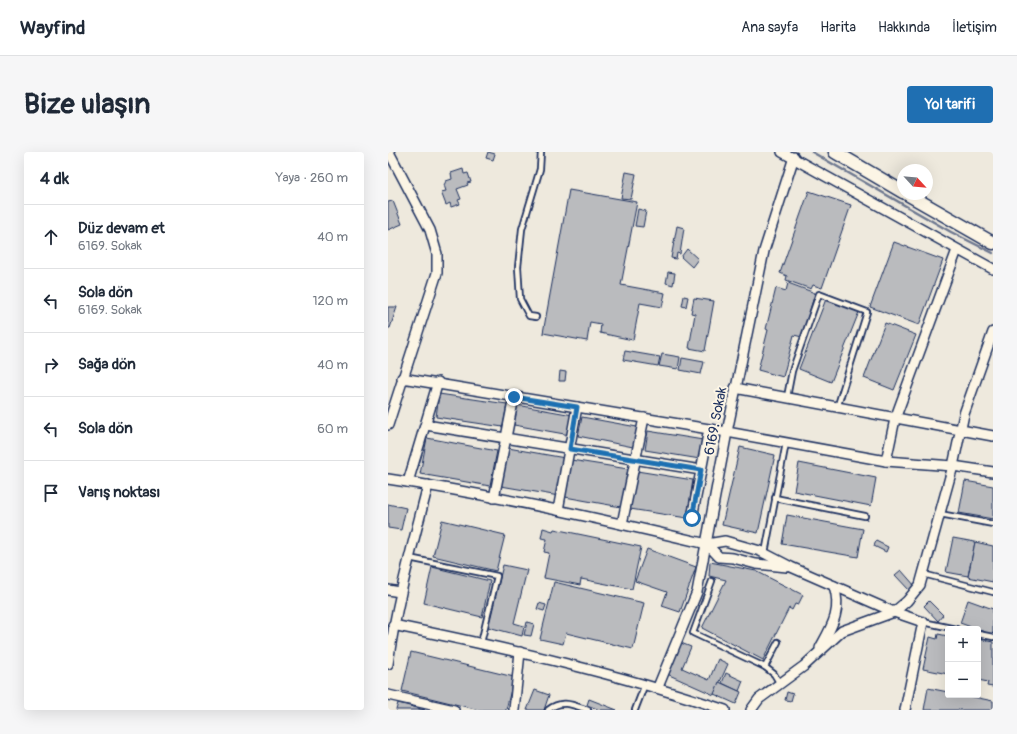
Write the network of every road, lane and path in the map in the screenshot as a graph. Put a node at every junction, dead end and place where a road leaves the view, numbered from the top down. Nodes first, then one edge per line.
1 (389, 152) edge
2 (541, 152) edge
3 (782, 152) edge
4 (836, 152) edge
5 (794, 157) junction
6 (897, 188) edge
7 (918, 200) edge
8 (993, 243) edge
9 (957, 250) junction
10 (993, 269) edge
11 (536, 317) dead end
12 (993, 332) edge
13 (402, 378) junction
14 (438, 382) junction
15 (735, 388) junction
16 (514, 397) junction
17 (786, 398) junction
18 (577, 407) junction
19 (837, 408) junction
20 (644, 418) junction
21 (895, 419) junction
22 (388, 425) edge
23 (426, 425) junction
24 (709, 429) junction
25 (960, 431) junction
26 (726, 432) junction
27 (993, 436) edge
28 (506, 439) junction
29 (786, 443) junction
30 (570, 449) junction
31 (635, 460) junction
32 (886, 461) junction
33 (953, 466) junction
34 (701, 470) junction
35 (993, 472) edge
36 (388, 479) edge
37 (408, 482) junction
38 (428, 485) junction
39 (494, 498) junction
40 (775, 498) junction
41 (558, 510) junction
42 (940, 514) junction
43 (865, 516) dead end
44 (692, 518) dead end
45 (622, 524) junction
46 (993, 524) edge
47 (707, 544) junction
48 (765, 553) junction
49 (409, 558) junction
50 (792, 567) junction
51 (923, 574) junction
52 (712, 581) dead end
53 (834, 586) junction
54 (388, 590) edge
55 (400, 592) junction
56 (993, 592) edge
57 (894, 612) junction
58 (923, 622) junction
59 (393, 625) junction
60 (945, 627) edge
61 (981, 635) edge
62 (993, 637) edge
63 (390, 638) edge
64 (481, 642) junction
65 (778, 642) dead end
66 (520, 652) junction
67 (816, 655) junction
68 (388, 664) edge
69 (765, 667) junction
70 (644, 684) junction
71 (780, 684) junction
72 (658, 687) junction
73 (388, 695) edge
74 (454, 710) edge
75 (514, 710) edge
76 (548, 710) edge
77 (588, 710) edge
78 (635, 710) edge
79 (725, 710) edge
80 (751, 710) edge
81 (905, 710) edge

1 - 13 street
2 - 11 lane
3 - 5 street
4 - 6 main road
5 - 9 street
5 - 15 street, 6169. Sokak
7 - 8 main road
9 - 10 street
9 - 21 street
12 - 25 street
13 - 14 street
13 - 22 street
14 - 16 street
14 - 23 street
15 - 17 street
15 - 26 street, 6169. Sokak
16 - 18 street
16 - 28 street
17 - 19 street
17 - 19 lane
18 - 20 street
18 - 30 street
19 - 21 street
20 - 24 street
20 - 31 street
21 - 25 street
21 - 32 street
23 - 28 street, 6169. Sokak
23 - 37 street
24 - 26 street
24 - 34 street, 6169. Sokak
25 - 27 street
25 - 33 street
26 - 29 street
26 - 47 street, 6169. Sokak
28 - 30 street, 6169. Sokak
28 - 39 street
29 - 32 street
29 - 40 lane
30 - 31 street, 6169. Sokak
30 - 41 street
31 - 34 street, 6169. Sokak
31 - 45 street
32 - 33 street
33 - 35 street
33 - 42 street
34 - 44 street, 6169. Sokak
36 - 37 street
37 - 38 street
38 - 39 street
38 - 49 street
39 - 41 street
40 - 43 lane
40 - 48 lane
41 - 45 street
42 - 46 lane
42 - 51 street
45 - 47 street
47 - 48 street
47 - 50 street
47 - 72 street, 6169. Sokak
48 - 50 street
49 - 55 street
49 - 64 lane
50 - 53 street
51 - 56 lane
51 - 57 street
52 - 69 lane
53 - 57 street
53 - 67 street
54 - 55 street
55 - 59 street
57 - 58 street
57 - 67 street
58 - 60 lane
58 - 81 street
59 - 63 street
59 - 64 street
61 - 62 lane
63 - 68 street
64 - 66 street
65 - 69 lane
66 - 70 street
66 - 75 street
67 - 71 street
69 - 71 lane
70 - 72 street
70 - 78 lane
71 - 80 street
72 - 79 street
73 - 74 street
76 - 77 lane

